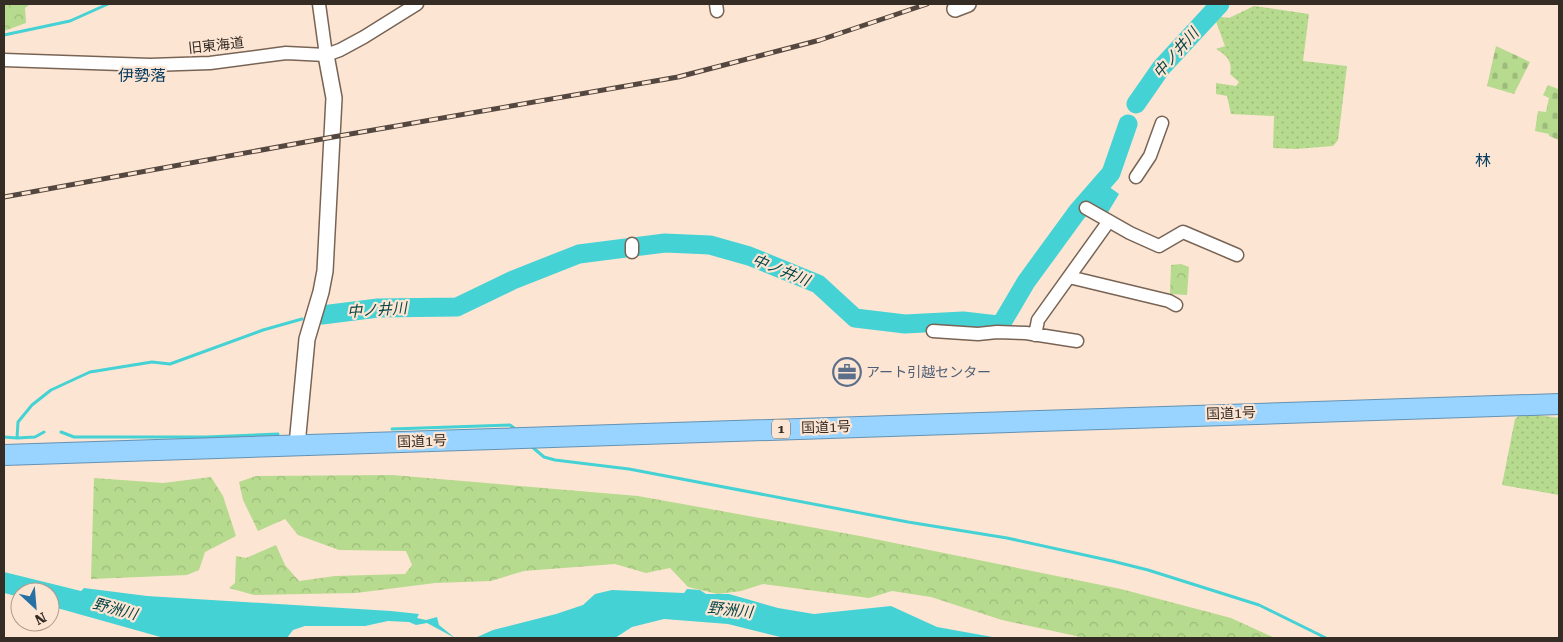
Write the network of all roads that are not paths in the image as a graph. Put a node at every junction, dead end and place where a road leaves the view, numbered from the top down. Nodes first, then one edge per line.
1 (319, 4) edge
2 (417, 4) edge
3 (326, 55) junction
4 (4, 60) edge
5 (1162, 123) dead end
6 (1136, 177) dead end
7 (1086, 208) dead end
8 (1109, 221) junction
9 (1237, 255) dead end
10 (1069, 277) junction
11 (1176, 305) dead end
12 (933, 331) dead end
13 (1035, 335) junction
14 (1078, 341) dead end
15 (1559, 404) edge
16 (297, 445) junction
17 (4, 455) edge

1 - 3 street
2 - 3 street, 旧東海道
3 - 4 street, 旧東海道
3 - 16 street
5 - 6 street
7 - 8 street
8 - 9 street
8 - 10 street
10 - 11 street
10 - 13 street
12 - 13 street
13 - 14 street
15 - 16 highway, 国道1号 / 1
16 - 17 highway, 国道1号 / 1

